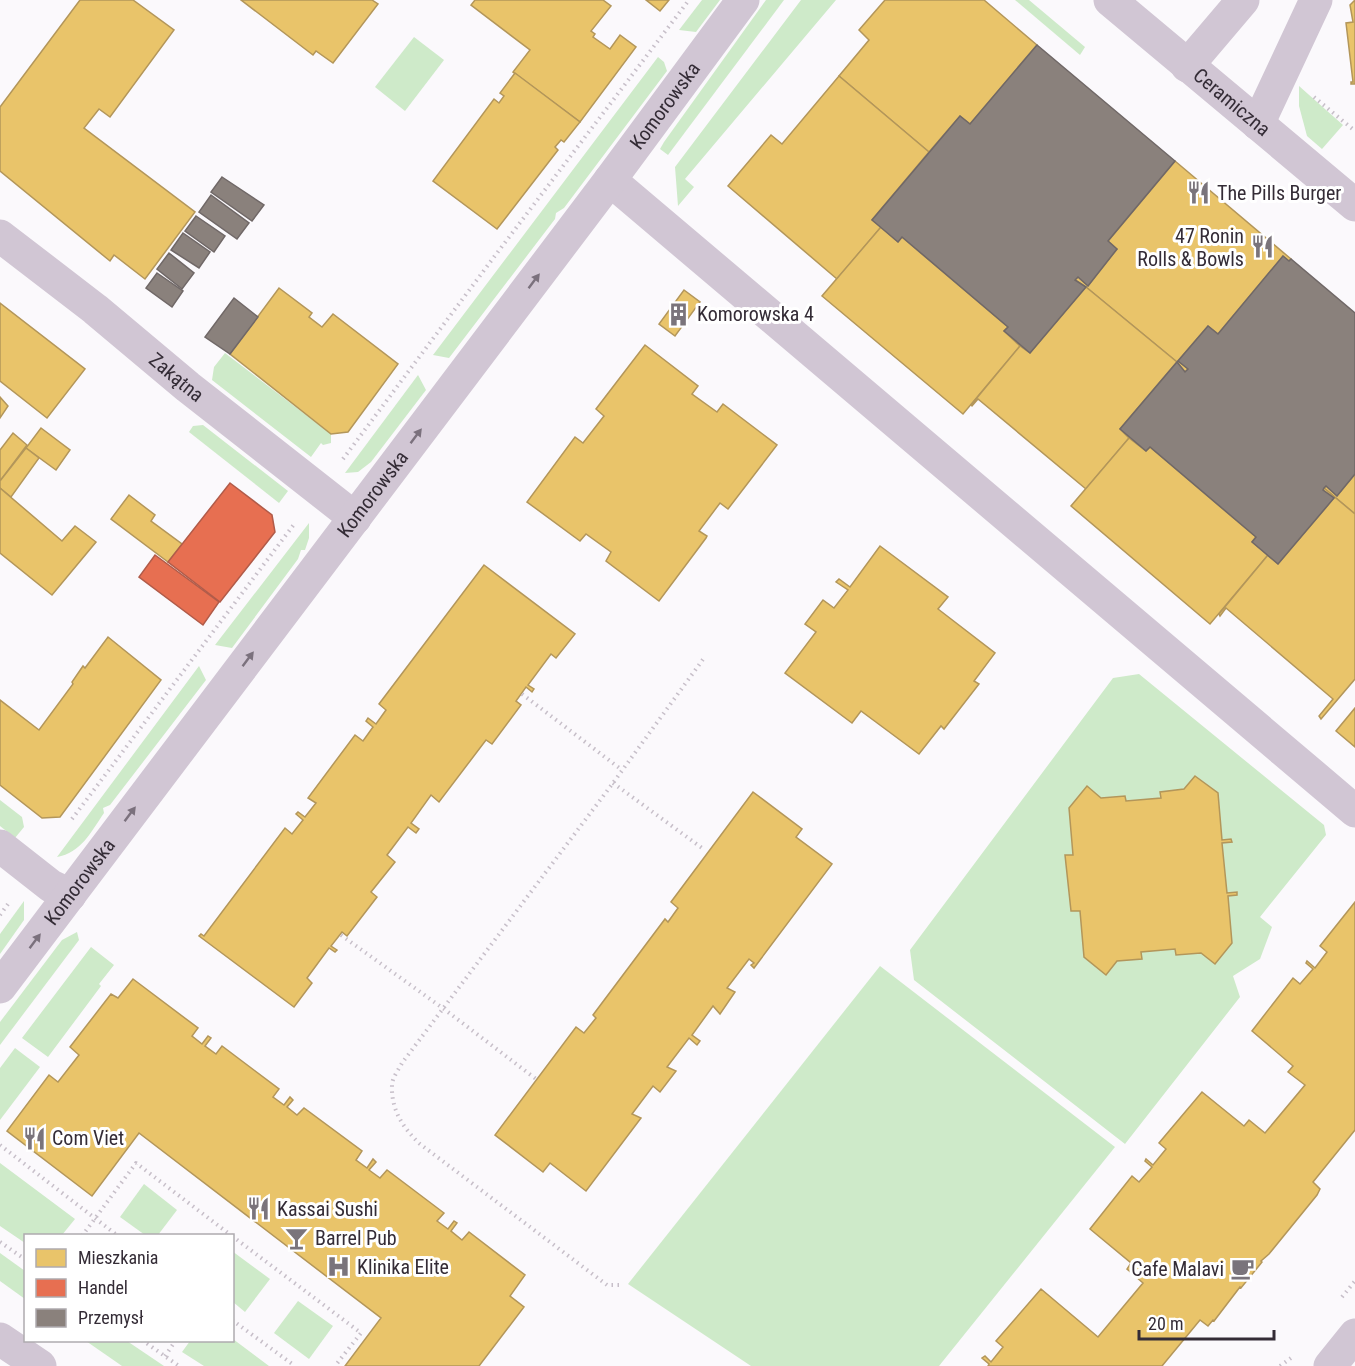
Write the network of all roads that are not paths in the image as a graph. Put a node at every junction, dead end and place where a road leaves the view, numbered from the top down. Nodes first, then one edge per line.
1 (744, 0) edge
2 (1110, 0) edge
3 (1243, 0) edge
4 (1317, 0) edge
5 (1187, 66) junction
6 (1258, 124) junction
7 (610, 180) junction
8 (1355, 205) edge
9 (0, 236) edge
10 (354, 518) junction
11 (1355, 811) edge
12 (0, 846) edge
13 (70, 895) junction
14 (0, 987) edge
15 (1355, 1335) edge
16 (0, 1340) edge
17 (40, 1366) edge
18 (1330, 1366) edge

1 - 7 street, Komorowska
2 - 5 street, Ceramiczna
3 - 5 street
4 - 6 street
5 - 6 street, Ceramiczna
6 - 8 street, Ceramiczna
10 -> 7 street, Komorowska
7 - 11 street
9 - 10 street, Zakątna
13 -> 10 street, Komorowska
12 - 13 street
14 -> 13 street, Komorowska
15 - 18 street
16 - 17 street

